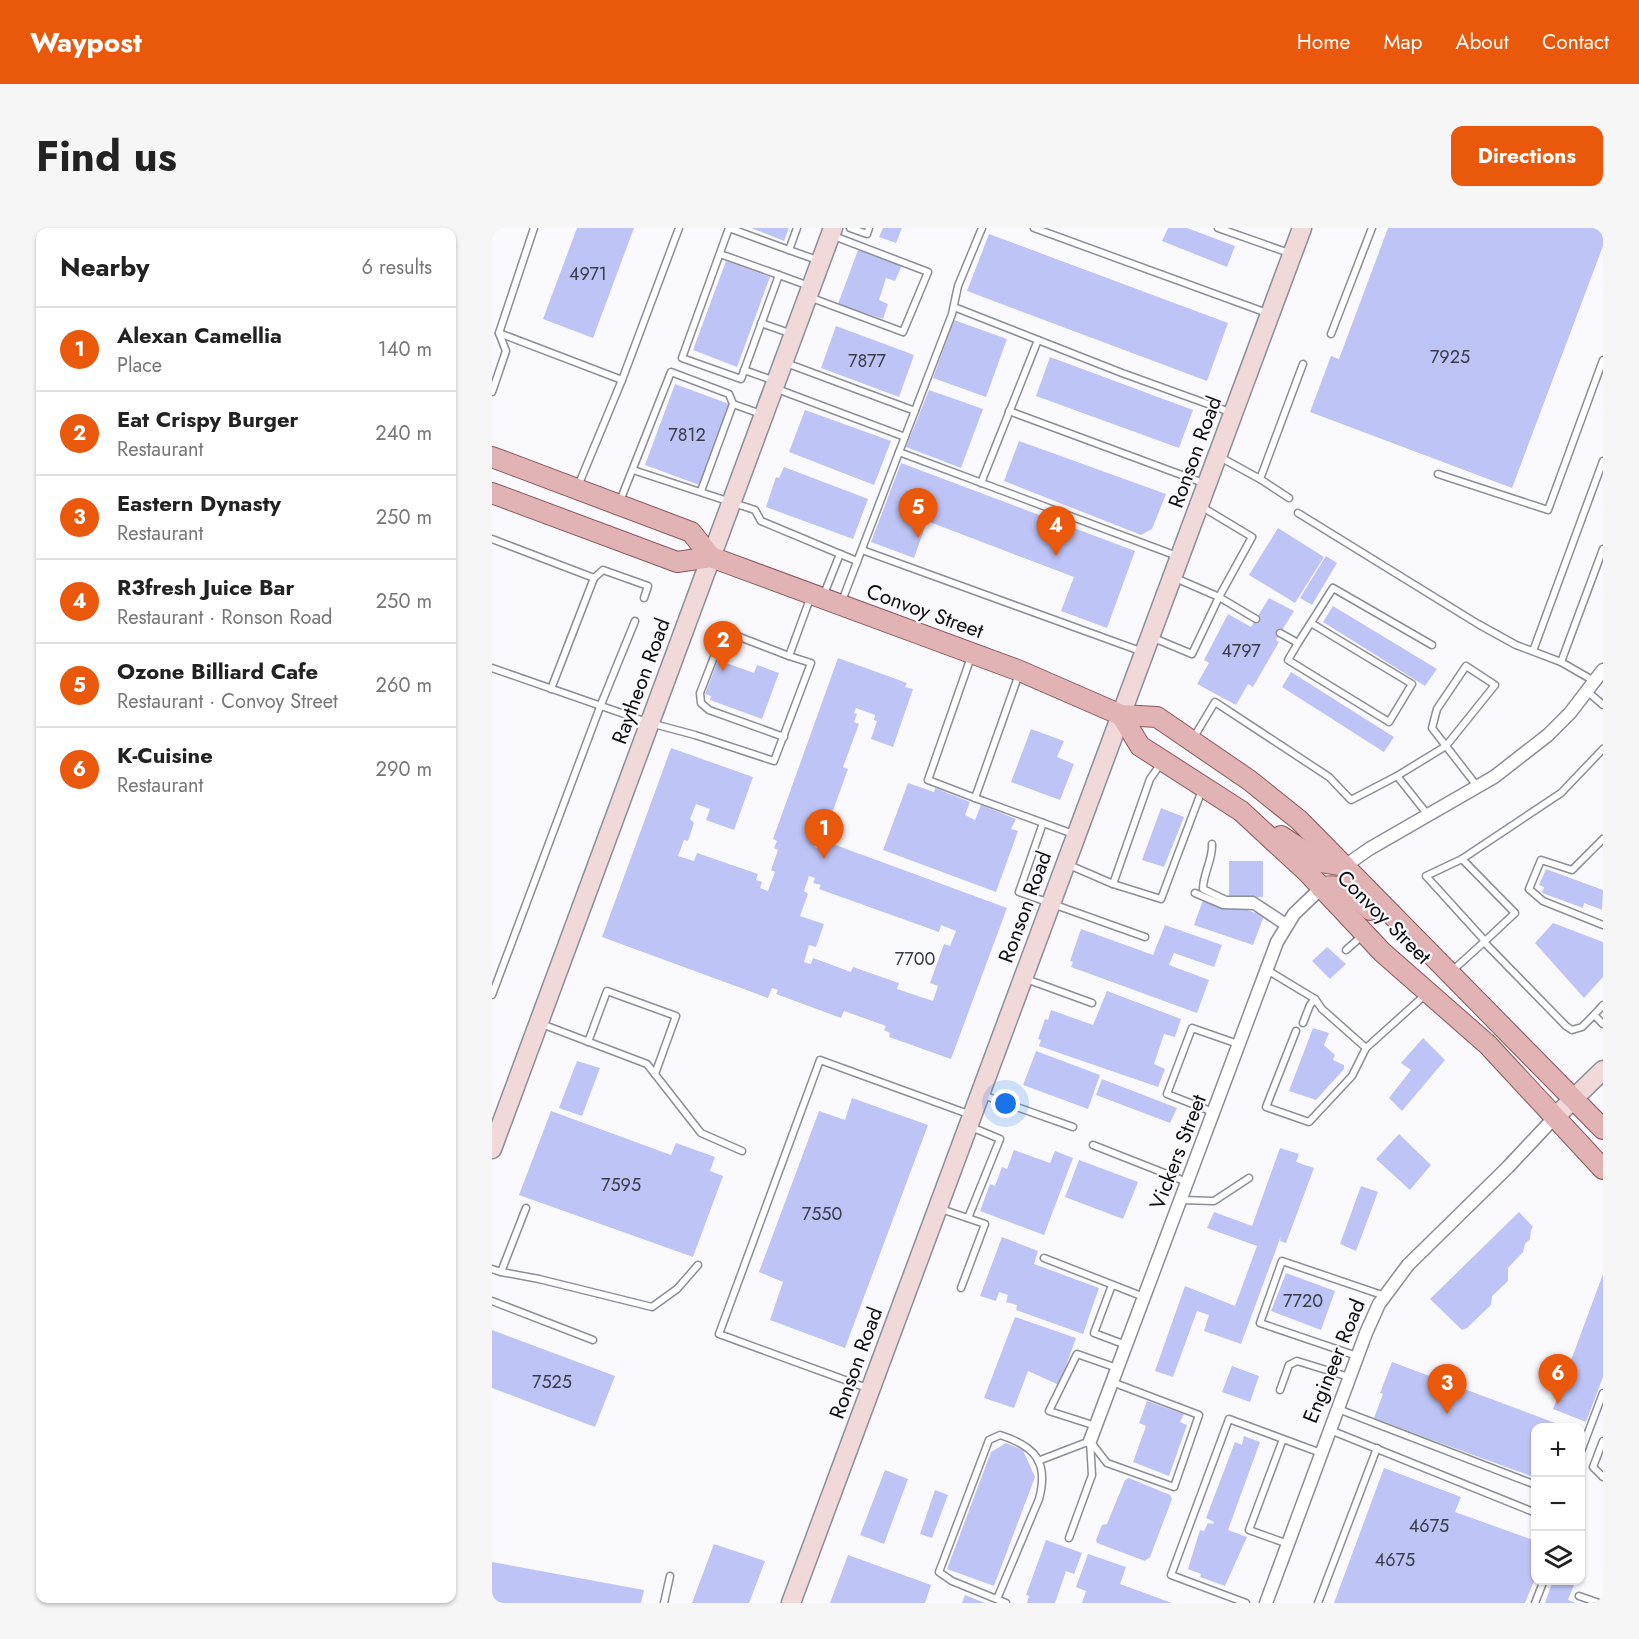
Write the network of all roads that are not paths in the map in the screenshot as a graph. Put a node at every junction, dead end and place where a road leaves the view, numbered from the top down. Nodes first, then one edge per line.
1 (534, 228) edge
2 (679, 228) edge
3 (729, 228) edge
4 (797, 228) edge
5 (850, 228) edge
6 (869, 228) edge
7 (982, 228) edge
8 (1034, 228) edge
9 (1218, 228) edge
10 (1302, 228) edge
11 (1372, 228) edge
12 (832, 231) edge
13 (789, 250) junction
14 (720, 254) junction
15 (1293, 254) junction
16 (821, 261) junction
17 (778, 275) junction
18 (809, 292) junction
19 (954, 307) junction
20 (1270, 314) junction
21 (761, 323) junction
22 (499, 333) junction
23 (1331, 334) dead end
24 (793, 335) junction
25 (1038, 340) junction
26 (1603, 360) edge
27 (783, 362) junction
28 (1302, 364) dead end
29 (744, 370) junction
30 (622, 380) junction
31 (775, 385) junction
32 (492, 392) edge
33 (733, 405) junction
34 (915, 411) junction
35 (1009, 411) junction
36 (1233, 413) junction
37 (764, 415) junction
38 (905, 437) junction
39 (899, 452) junction
40 (1218, 456) junction
41 (492, 457) edge
42 (1603, 461) edge
43 (633, 470) junction
44 (1438, 474) dead end
45 (1260, 479) junction
46 (981, 483) junction
47 (1207, 485) junction
48 (576, 489) junction
49 (700, 491) junction
50 (492, 493) edge
51 (1289, 498) dead end
52 (731, 501) junction
53 (618, 505) junction
54 (1199, 505) junction
55 (1298, 513) dead end
56 (492, 539) edge
57 (1603, 549) edge
58 (861, 550) junction
59 (840, 554) junction
60 (711, 557) junction
61 (1180, 557) junction
62 (857, 561) junction
63 (1173, 576) junction
64 (594, 578) junction
65 (1219, 597) junction
66 (644, 598) dead end
67 (825, 599) junction
68 (1256, 619) dead end
69 (635, 621) dead end
70 (1311, 623) junction
71 (1280, 633) dead end
72 (1298, 644) junction
73 (1147, 645) junction
74 (1432, 645) dead end
75 (1533, 651) junction
76 (972, 654) junction
77 (789, 656) junction
78 (1561, 662) junction
79 (492, 668) edge
80 (1603, 670) edge
81 (1020, 671) junction
82 (1591, 686) junction
83 (551, 689) junction
84 (1603, 705) edge
85 (600, 706) junction
86 (1120, 716) junction
87 (650, 723) junction
88 (784, 736) junction
89 (1192, 741) junction
90 (1446, 746) junction
91 (1603, 749) edge
92 (1162, 760) junction
93 (1397, 776) junction
94 (1477, 786) junction
95 (1204, 787) junction
96 (975, 798) junction
97 (1241, 811) junction
98 (1428, 815) junction
99 (1043, 823) junction
100 (1076, 835) junction
101 (1603, 839) edge
102 (1212, 844) dead end
103 (1462, 860) junction
104 (1066, 863) junction
105 (1345, 866) junction
106 (1113, 884) junction
107 (1321, 888) junction
108 (1195, 893) dead end
109 (1050, 904) junction
110 (1603, 924) edge
111 (1287, 925) junction
112 (1364, 933) junction
113 (1145, 937) dead end
114 (1484, 941) junction
115 (1346, 950) dead end
116 (1426, 950) junction
117 (1267, 970) junction
118 (1449, 974) junction
119 (1023, 978) junction
120 (1427, 993) junction
121 (492, 995) edge
122 (1314, 999) junction
123 (1092, 1003) dead end
124 (1603, 1005) edge
125 (1594, 1015) junction
126 (539, 1023) junction
127 (1303, 1023) dead end
128 (1603, 1024) edge
129 (1296, 1031) dead end
130 (588, 1042) junction
131 (1239, 1044) junction
132 (1366, 1048) junction
133 (1603, 1070) edge
134 (655, 1074) junction
135 (980, 1094) junction
136 (1574, 1099) junction
137 (1213, 1112) junction
138 (1554, 1118) junction
139 (970, 1121) junction
140 (1073, 1127) dead end
141 (1603, 1129) edge
142 (1093, 1145) dead end
143 (492, 1149) edge
144 (741, 1151) dead end
145 (1603, 1169) edge
146 (1249, 1178) dead end
147 (1187, 1182) junction
148 (1180, 1200) junction
149 (938, 1207) junction
150 (525, 1208) dead end
151 (968, 1218) junction
152 (1044, 1258) dead end
153 (698, 1265) dead end
154 (492, 1269) edge
155 (501, 1272) junction
156 (1112, 1285) junction
157 (961, 1288) dead end
158 (1386, 1296) junction
159 (1144, 1297) junction
160 (492, 1301) edge
161 (593, 1340) dead end
162 (1126, 1345) junction
163 (1357, 1356) junction
164 (1118, 1368) junction
165 (1349, 1377) junction
166 (1112, 1382) junction
167 (870, 1389) junction
168 (1280, 1390) dead end
169 (1603, 1392) edge
170 (1338, 1408) junction
171 (1096, 1426) junction
172 (1330, 1430) junction
173 (1283, 1439) junction
174 (1090, 1441) junction
175 (1603, 1441) edge
176 (1585, 1443) edge
177 (1377, 1448) junction
178 (1321, 1453) junction
179 (1038, 1461) junction
180 (1603, 1477) edge
181 (1531, 1483) edge
182 (1531, 1511) edge
183 (1069, 1538) dead end
184 (1288, 1544) junction
185 (669, 1576) dead end
186 (1542, 1585) edge
187 (1579, 1596) dead end
188 (997, 1599) junction
189 (664, 1603) edge
190 (790, 1603) edge
191 (1005, 1603) edge
192 (1246, 1603) edge
193 (1266, 1603) edge
194 (1318, 1603) edge
195 (1535, 1603) edge
196 (1599, 1603) edge

1 - 22 lane
2 - 30 lane
3 - 13 lane
3 - 14 lane
4 - 13 lane
5 - 6 lane
7 - 19 lane
8 - 20 lane
9 - 15 lane
10 - 15 street, Ronson Road
11 - 23 lane
12 - 16 street, Raytheon Road
12 - 18 lane
13 - 16 lane
14 - 17 lane
14 - 29 lane
15 - 20 street, Ronson Road
16 - 18 street, Raytheon Road
17 - 18 lane
17 - 21 lane
18 - 24 street, Raytheon Road
19 - 25 lane
19 - 34 lane
20 - 36 street, Ronson Road
21 - 24 lane
21 - 29 lane
22 - 30 lane
22 - 32 lane
24 - 27 street, Raytheon Road
25 - 35 lane
25 - 36 lane
26 - 44 lane
27 - 31 street, Raytheon Road
27 - 34 lane
28 - 45 lane
29 - 31 lane
30 - 48 lane
31 - 37 street, Raytheon Road
31 - 38 lane
33 - 37 lane
33 - 43 lane
33 - 49 lane
34 - 38 lane
35 - 46 lane
35 - 47 lane
36 - 40 street, Ronson Road
37 - 52 street, Raytheon Road
38 - 39 lane
39 - 46 lane
39 - 58 lane
40 - 45 lane
40 - 47 street, Ronson Road
41 - 48 main road
42 - 75 lane
43 - 49 lane
43 - 53 lane
45 - 51 lane
46 - 61 lane
47 - 54 street, Ronson Road
48 - 53 main road
49 - 52 lane
50 - 60 main road, Convoy Street
52 - 59 lane
52 - 60 street, Raytheon Road
53 - 60 main road
54 - 61 street, Ronson Road
54 - 65 lane
55 - 75 lane
56 - 64 lane
57 - 78 lane
58 - 62 lane
58 - 73 lane
59 - 62 lane
59 - 67 lane
60 - 67 main road, Convoy Street
60 - 87 street, Raytheon Road
61 - 63 street, Ronson Road
62 - 67 lane
63 - 65 lane
63 - 73 street, Ronson Road
64 - 66 lane
64 - 83 lane
65 - 68 lane
65 - 73 lane
67 - 76 main road, Convoy Street
67 - 77 lane
69 - 85 lane
70 - 72 lane
70 - 72 lane
70 - 74 lane
71 - 72 lane
73 - 86 street, Ronson Road
75 - 78 lane
76 - 81 main road, Convoy Street
76 - 96 lane
77 - 88 lane
77 - 88 lane
78 - 82 lane
79 - 83 lane
80 - 82 street
81 - 86 main road, Convoy Street
81 - 96 lane
82 - 84 lane
82 - 94 street
83 - 85 lane
85 - 87 lane
85 - 121 lane
86 - 89 main road, Convoy Street
86 - 92 main road, Convoy Street
86 - 100 street, Ronson Road
87 - 88 lane
87 - 126 street, Raytheon Road
89 - 93 lane
89 - 105 main road, Convoy Street
90 - 90 lane
90 - 93 lane
90 - 94 lane
91 - 103 lane
92 - 95 main road, Convoy Street
92 - 106 lane
93 - 98 lane
94 - 98 street
95 - 97 main road, Convoy Street
95 - 106 lane
96 - 99 lane
97 - 105 main road
97 - 107 main road, Convoy Street
98 - 105 street
99 - 100 lane
99 - 109 lane
100 - 104 street, Ronson Road
101 - 110 lane
102 - 111 lane
103 - 114 lane
103 - 114 lane
104 - 106 lane
104 - 109 street, Ronson Road
105 - 116 main road, Convoy Street
107 - 111 street, Vickers Street
107 - 112 main road, Convoy Street
107 - 116 main road
108 - 111 lane
109 - 113 lane
109 - 119 street, Ronson Road
111 - 117 street, Vickers Street
112 - 115 lane
112 - 120 main road, Convoy Street
114 - 118 lane
114 - 125 lane
116 - 118 main road, Convoy Street
117 - 122 lane
117 - 131 street, Vickers Street
118 - 136 main road, Convoy Street
119 - 123 lane
119 - 135 street, Ronson Road
120 - 132 lane
120 - 138 main road, Convoy Street
122 - 127 lane
122 - 132 lane
124 - 125 lane
125 - 128 lane
126 - 130 lane
126 - 143 street, Raytheon Road
129 - 132 lane
130 - 134 lane
130 - 134 lane
131 - 137 street, Vickers Street
131 - 137 lane
133 - 136 street, Engineer Road
134 - 144 lane
135 - 139 street, Ronson Road
135 - 140 lane
136 - 138 street, Engineer Road
136 - 141 main road, Convoy Street
137 - 147 street, Vickers Street
138 - 145 main road, Convoy Street
138 - 158 street, Engineer Road
139 - 149 street, Ronson Road
139 - 151 lane
139 - 167 lane
142 - 147 lane
146 - 148 lane
147 - 148 street, Vickers Street
148 - 159 street, Vickers Street
149 - 151 lane
149 - 167 street, Ronson Road
150 - 155 lane
151 - 157 lane
152 - 156 lane
153 - 155 lane
154 - 155 lane
156 - 159 lane
156 - 162 lane
158 - 163 street, Engineer Road
158 - 163 lane
159 - 162 street, Vickers Street
160 - 161 lane
162 - 164 street, Vickers Street
163 - 165 street, Engineer Road
164 - 166 street, Vickers Street
164 - 171 lane
165 - 168 lane
165 - 170 street, Engineer Road
166 - 171 street, Vickers Street
166 - 174 lane
167 - 190 street, Ronson Road
169 - 176 lane
170 - 172 street, Engineer Road
170 - 181 lane
171 - 174 street, Vickers Street
172 - 177 lane
172 - 178 street, Engineer Road
173 - 178 lane
173 - 184 lane
173 - 192 lane
174 - 179 lane
174 - 183 lane
175 - 180 lane
177 - 182 lane
177 - 194 lane
178 - 184 street, Engineer Road
179 - 188 lane
179 - 188 lane
184 - 193 street, Engineer Road
185 - 189 lane
186 - 195 lane
187 - 196 lane
188 - 191 lane

